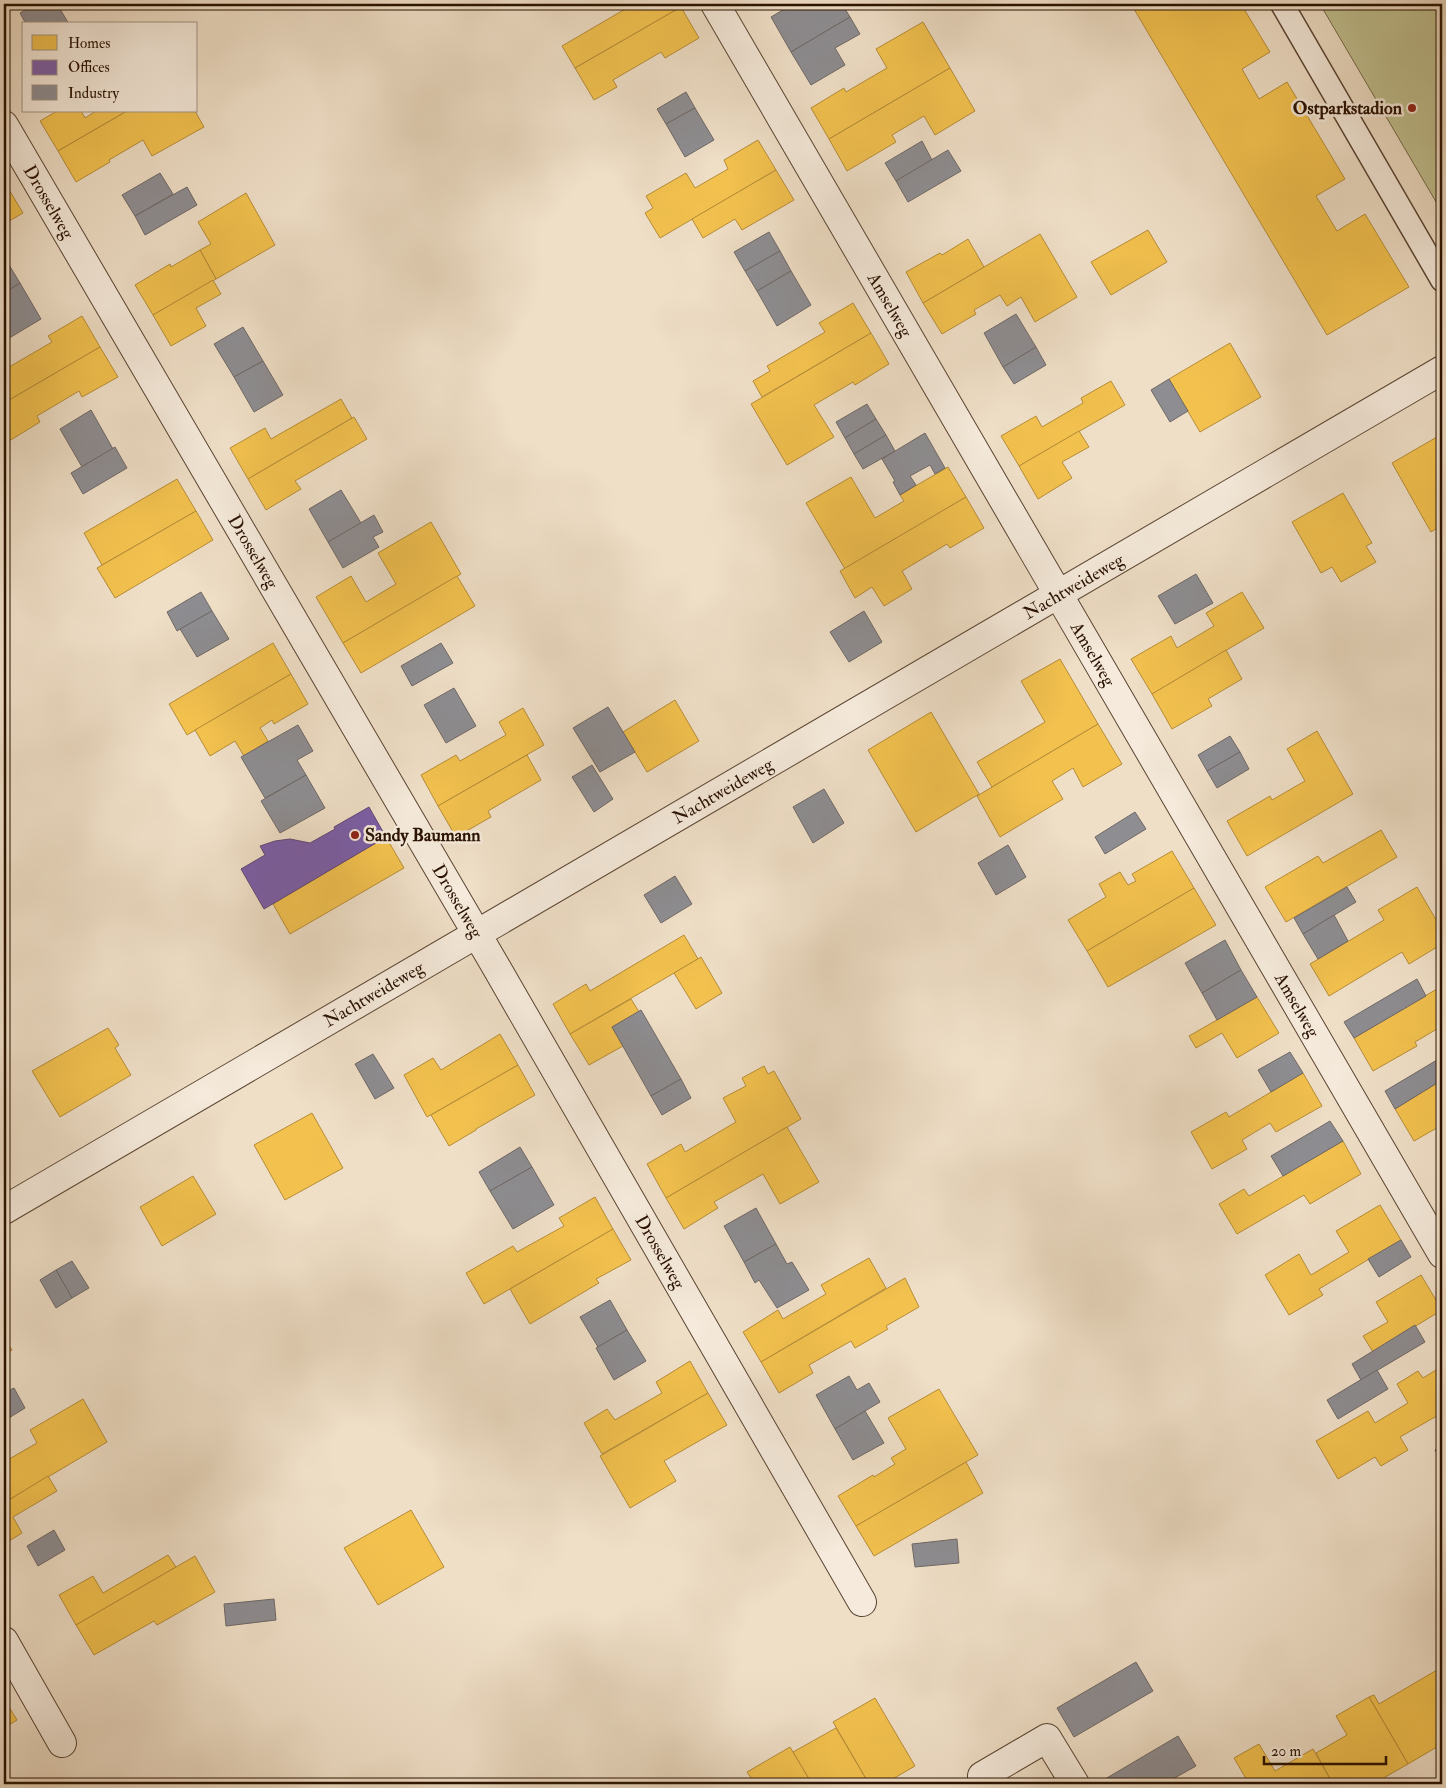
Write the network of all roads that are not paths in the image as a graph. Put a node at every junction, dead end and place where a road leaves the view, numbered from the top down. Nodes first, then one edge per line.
1 (715, 4) edge
2 (1282, 4) edge
3 (4, 125) edge
4 (1442, 280) edge
5 (1442, 370) edge
6 (1059, 596) junction
7 (476, 933) junction
8 (4, 1210) edge
9 (1442, 1254) edge
10 (862, 1602) dead end
11 (4, 1641) edge
12 (62, 1743) dead end
13 (987, 1784) edge
14 (1075, 1784) edge

1 - 6 street, Amselweg
2 - 4 lane
3 - 7 street, Drosselweg
5 - 6 street, Nachtweideweg
6 - 7 street, Nachtweideweg
6 - 9 street, Amselweg
7 - 8 street, Nachtweideweg
7 - 10 street, Drosselweg
11 - 12 street
13 - 14 street

